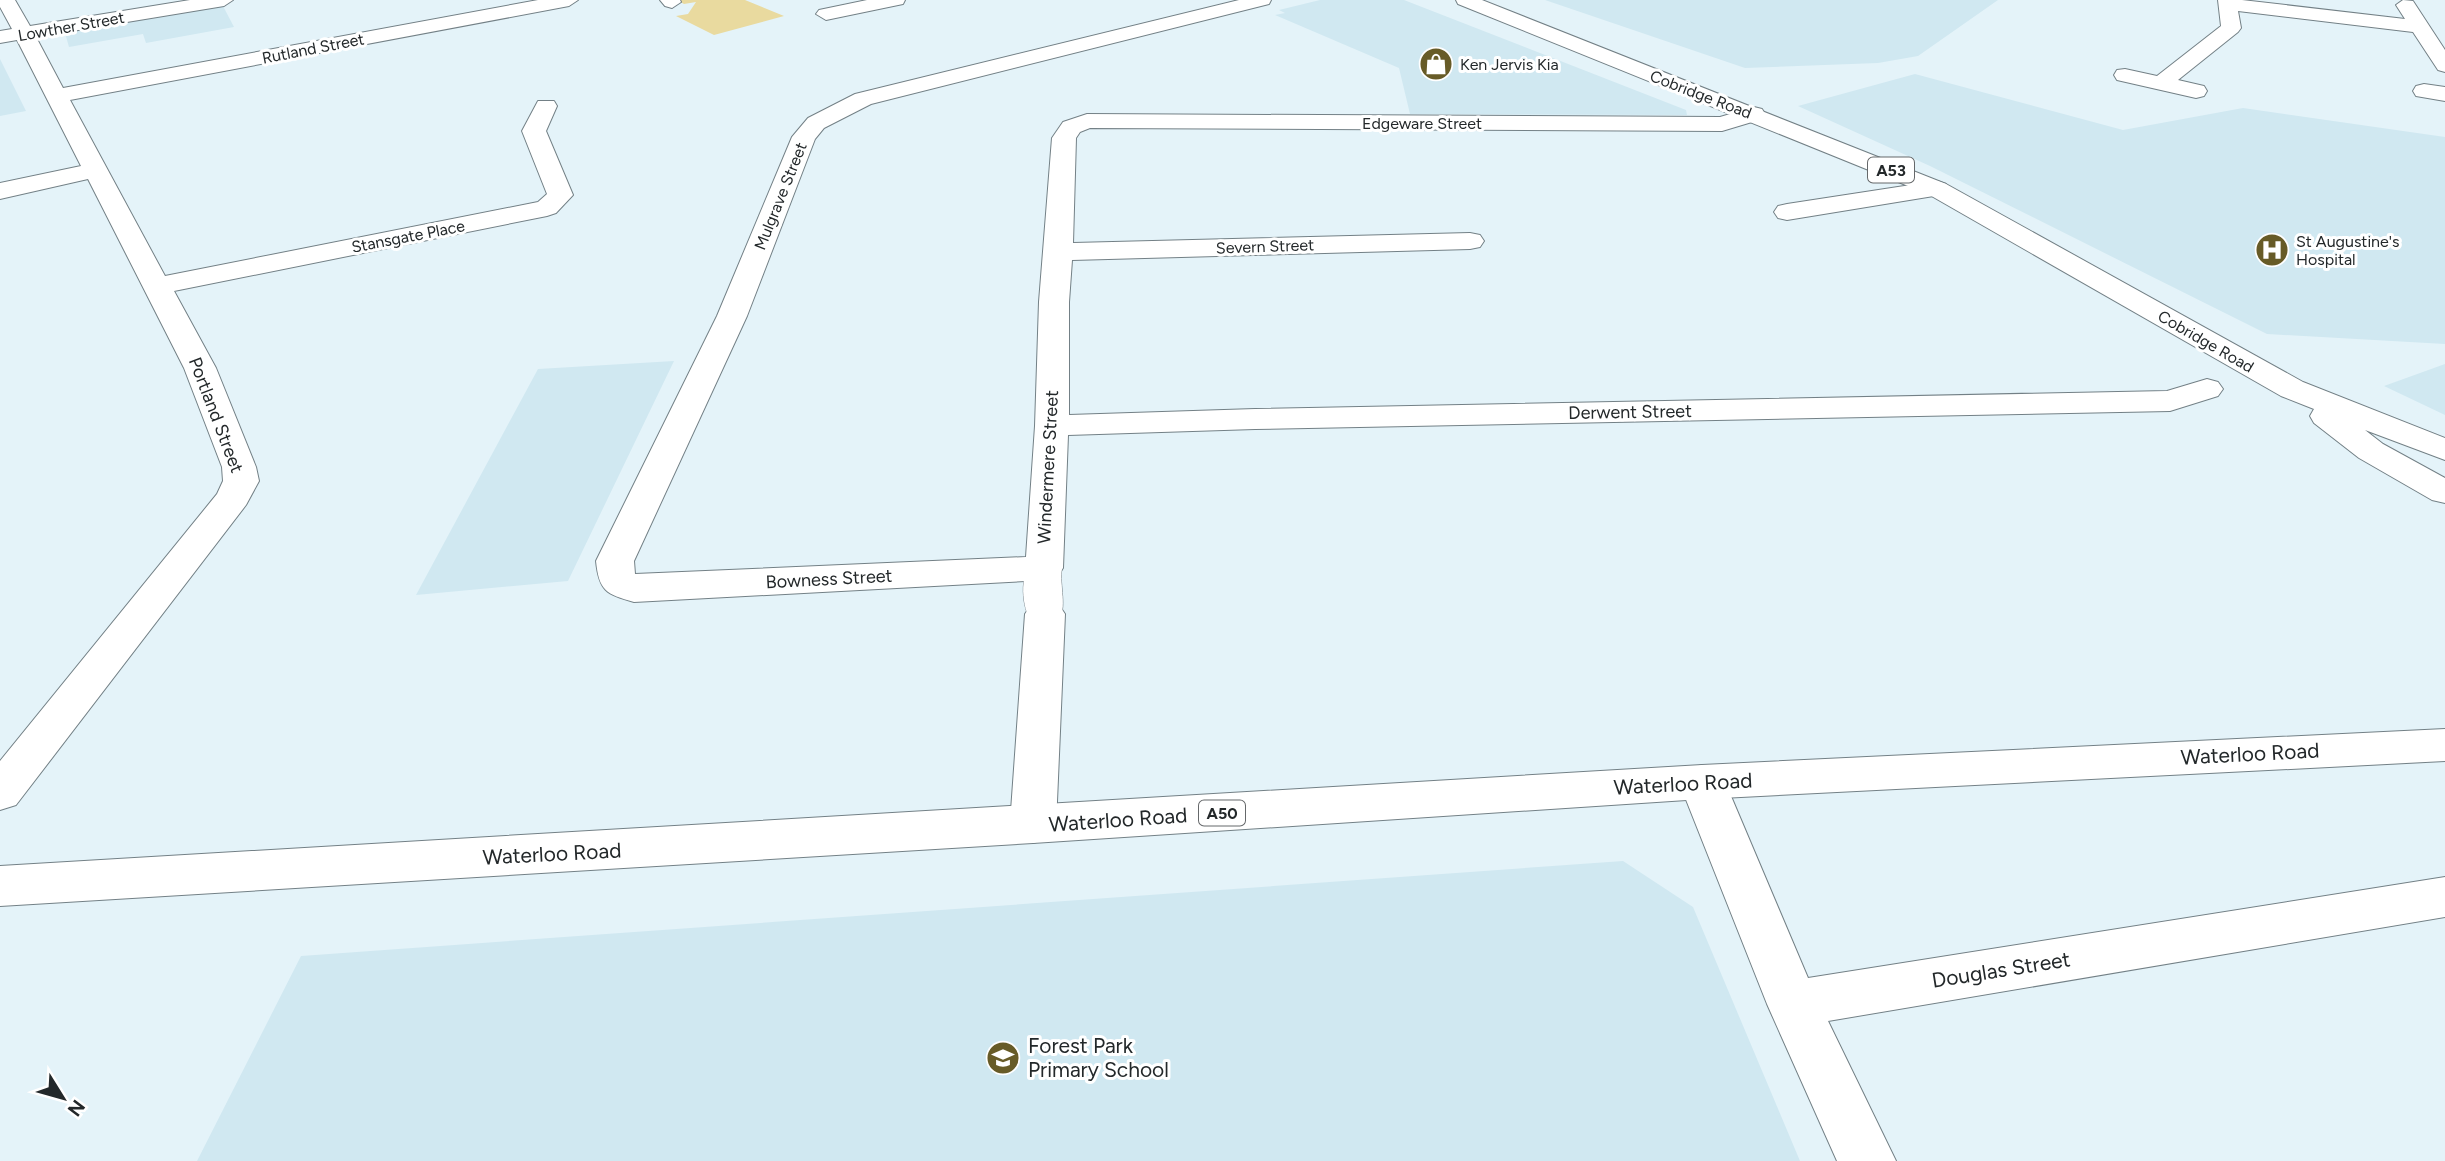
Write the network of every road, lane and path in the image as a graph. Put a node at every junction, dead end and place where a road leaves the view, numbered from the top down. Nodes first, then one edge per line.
1 (6, 0) edge
2 (224, 0) edge
3 (569, 0) edge
4 (896, 0) edge
5 (1262, 0) edge
6 (1465, 0) edge
7 (2404, 0) edge
8 (2227, 2) edge
9 (826, 14) dead end
10 (2419, 27) junction
11 (12, 36) edge
12 (2445, 66) edge
13 (2125, 75) dead end
14 (2161, 83) junction
15 (2196, 91) dead end
16 (56, 96) junction
17 (546, 106) dead end
18 (1754, 114) junction
19 (1087, 121) joint
20 (94, 170) junction
21 (1937, 189) junction
22 (0, 191) edge
23 (1787, 212) dead end
24 (1470, 241) dead end
25 (1059, 252) junction
26 (157, 286) junction
27 (2292, 389) junction
28 (2207, 390) dead end
29 (1052, 426) junction
30 (2445, 450) edge
31 (2445, 492) edge
32 (1044, 568) junction
33 (617, 581) joint
34 (1045, 614) joint
35 (2445, 745) edge
36 (1702, 782) junction
37 (0, 793) edge
38 (1033, 825) junction
39 (0, 886) edge
40 (2445, 897) edge
41 (1793, 1004) junction
42 (1867, 1161) edge

1 - 11 main road, Portland Street
2 - 11 main road, Lowther Street
3 - 16 main road, Rutland Street
4 - 9 main road
5 - 33 main road, Mulgrave Street
6 - 18 main road, Cobridge Road / A53
7 - 10 main road
8 - 10 main road
8 - 14 main road
10 - 12 main road
11 - 16 main road, Portland Street
13 - 14 main road
14 - 15 main road
16 - 20 main road, Portland Street
17 - 26 main road, Stansgate Place
18 - 19 main road, Edgeware Street
18 - 21 main road, Cobridge Road / A53
19 - 25 main road, Windermere Street
20 - 22 main road
20 - 26 main road, Portland Street
21 - 23 main road
21 - 27 main road, Cobridge Road / A53
24 - 25 main road, Severn Street
25 - 29 main road, Windermere Street
26 - 37 main road, Portland Street
27 - 30 main road, Cobridge Road / A53
27 - 31 main road, Cobridge Road / A53
28 - 29 main road, Derwent Street
29 - 32 main road, Windermere Street
32 - 33 main road, Bowness Street
32 - 34 street, Windermere Street
34 - 38 main road, Windermere Street
35 - 36 main road, Waterloo Road / A50
36 - 38 main road, Waterloo Road / A50
36 - 41 main road
38 - 39 main road, Waterloo Road / A50
40 - 41 main road, Douglas Street
41 - 42 main road

